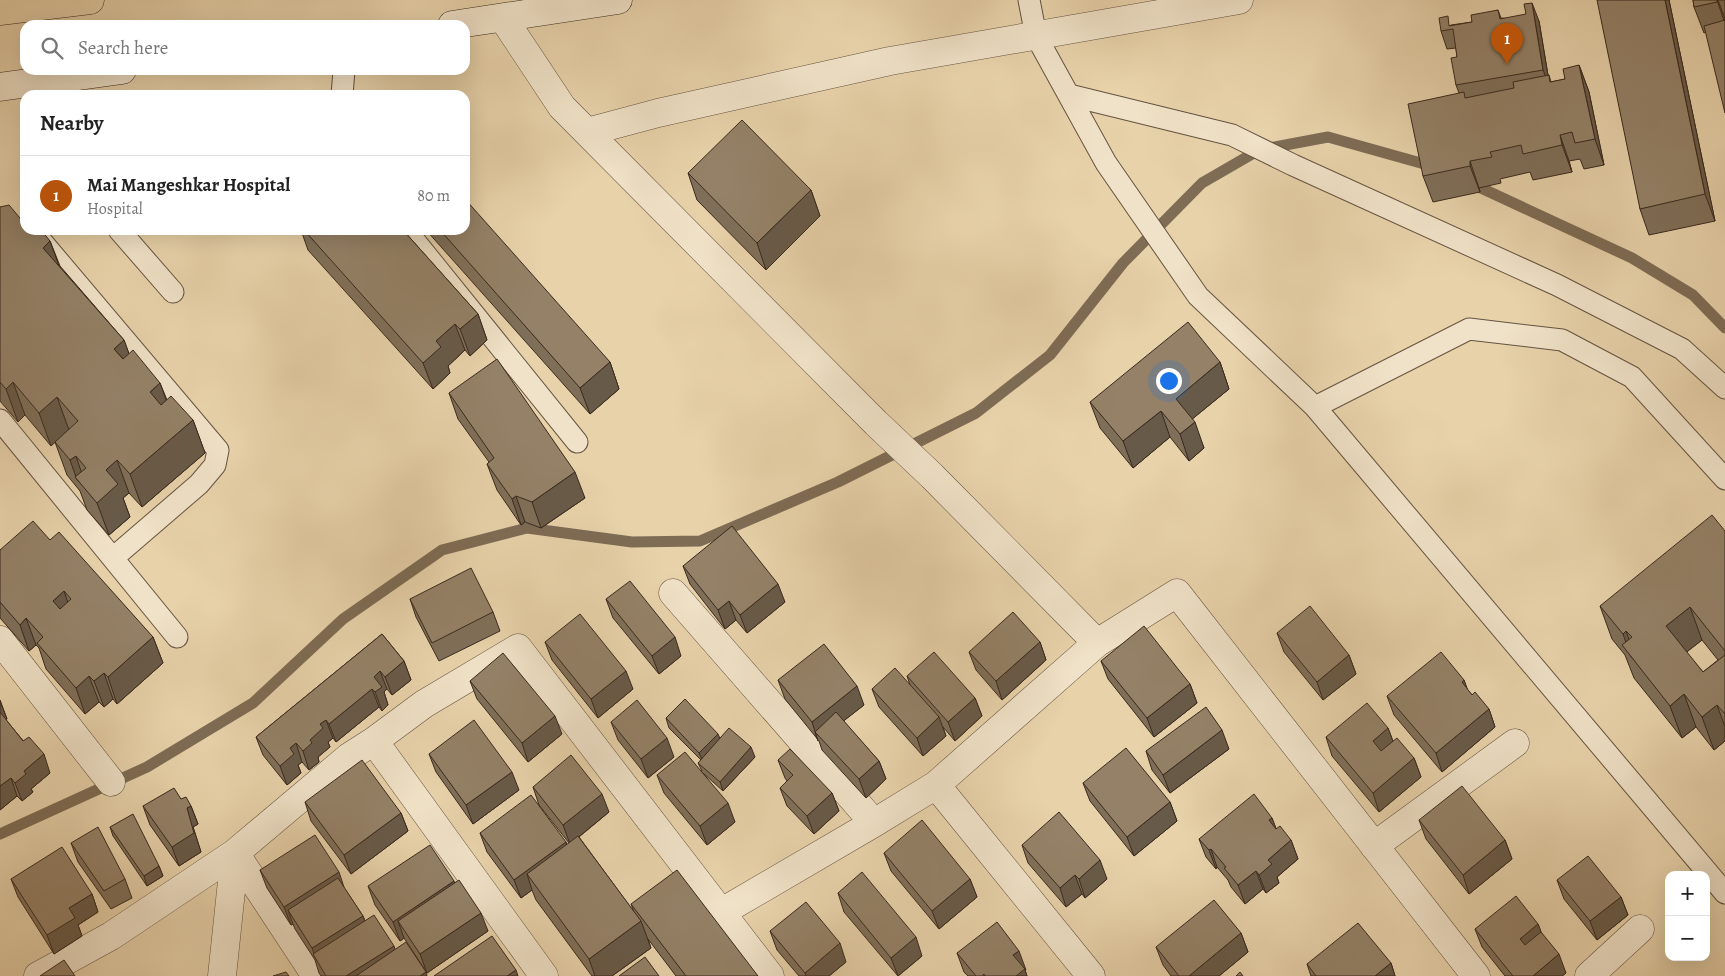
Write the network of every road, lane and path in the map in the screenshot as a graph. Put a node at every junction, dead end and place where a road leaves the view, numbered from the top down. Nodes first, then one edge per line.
1 (90, 0) edge
2 (618, 0) edge
3 (1028, 0) edge
4 (1239, 0) edge
5 (0, 11) edge
6 (503, 18) junction
7 (470, 23) edge
8 (1036, 36) junction
9 (101, 75) edge
10 (344, 75) edge
11 (0, 87) edge
12 (45, 88) edge
13 (342, 90) edge
14 (1069, 95) junction
15 (587, 132) junction
16 (29, 235) edge
17 (123, 235) edge
18 (410, 235) edge
19 (173, 292) dead end
20 (1725, 388) edge
21 (1315, 407) junction
22 (0, 420) edge
23 (577, 442) dead end
24 (1725, 479) edge
25 (113, 558) junction
26 (673, 593) dead end
27 (177, 637) dead end
28 (0, 640) edge
29 (1096, 643) junction
30 (374, 741) junction
31 (1515, 742) dead end
32 (111, 782) dead end
33 (936, 785) junction
34 (874, 823) junction
35 (1374, 846) junction
36 (235, 853) junction
37 (1725, 893) edge
38 (720, 913) junction
39 (1640, 929) dead end
40 (38, 976) edge
41 (222, 976) edge
42 (316, 976) edge
43 (544, 976) edge
44 (770, 976) edge
45 (1091, 976) edge
46 (1476, 976) edge
47 (1589, 976) edge

1 - 5 highway
2 - 6 street
3 - 8 lane
4 - 8 street
6 - 7 street
6 - 15 street
8 - 14 lane
8 - 15 street
9 - 12 street
10 - 13 lane
11 - 12 street
14 - 20 lane
14 - 21 lane
15 - 29 street
16 - 25 lane
17 - 19 lane
18 - 23 lane
21 - 24 lane
21 - 37 lane
22 - 25 lane
25 - 27 lane
26 - 34 street
28 - 32 street
29 - 33 street
29 - 35 street
30 - 36 street
30 - 38 street
30 - 43 street
31 - 35 street
33 - 34 street
33 - 45 street
34 - 38 street
35 - 46 street
36 - 40 street
36 - 41 street
36 - 42 street
38 - 44 street
39 - 47 street

